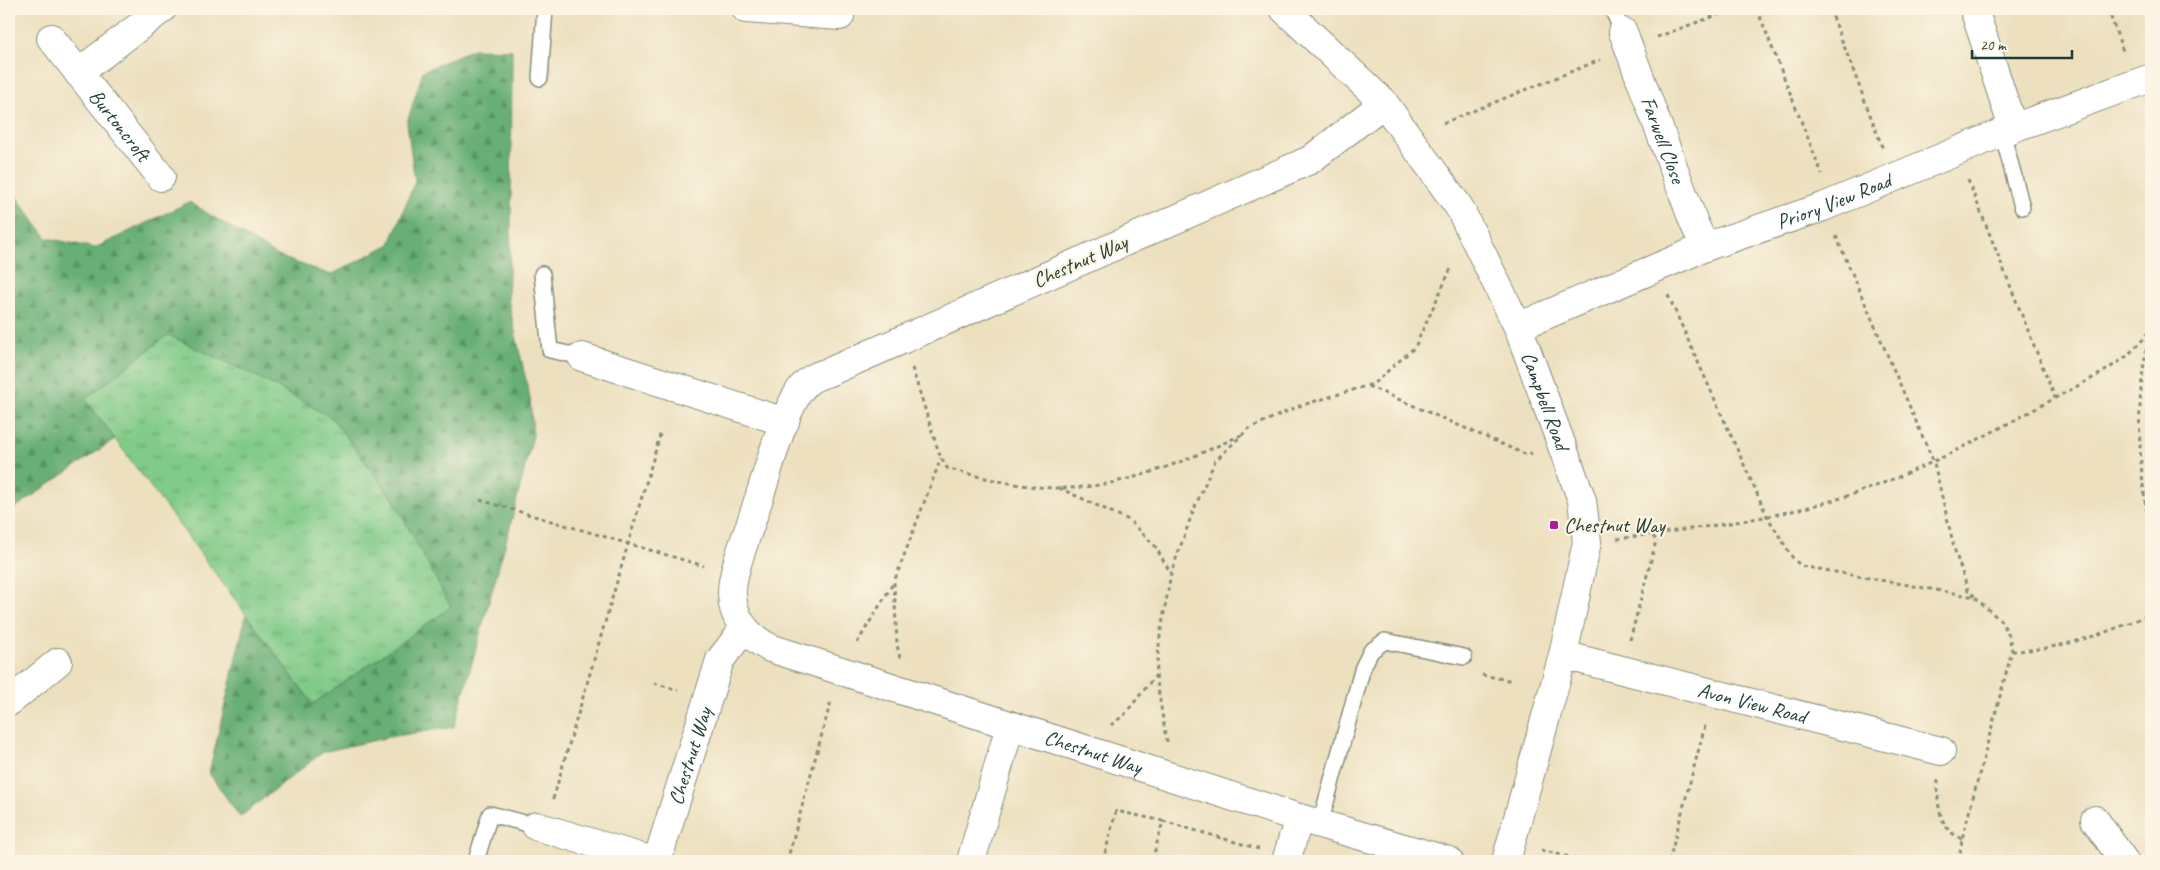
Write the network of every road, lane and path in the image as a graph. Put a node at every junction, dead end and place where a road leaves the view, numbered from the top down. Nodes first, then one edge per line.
1 (162, 9) edge
2 (545, 9) edge
3 (746, 9) edge
4 (841, 9) edge
5 (1284, 9) edge
6 (1734, 9) edge
7 (1757, 9) edge
8 (1830, 9) edge
9 (1974, 9) edge
10 (2108, 9) edge
11 (1622, 29) edge
12 (50, 38) dead end
13 (2124, 54) dead end
14 (78, 73) junction
15 (540, 78) dead end
16 (2151, 78) edge
17 (1384, 103) junction
18 (1443, 123) dead end
19 (2008, 130) junction
20 (1884, 150) dead end
21 (1956, 151) junction
22 (1822, 174) dead end
23 (160, 177) dead end
24 (1823, 207) junction
25 (2022, 207) dead end
26 (1470, 229) junction
27 (1705, 247) junction
28 (1656, 268) junction
29 (542, 274) dead end
30 (1518, 328) junction
31 (2151, 332) edge
32 (904, 339) junction
33 (582, 357) joint
34 (1367, 386) junction
35 (2054, 398) junction
36 (785, 422) junction
37 (661, 432) dead end
38 (1244, 434) junction
39 (1561, 444) junction
40 (941, 457) junction
41 (1934, 462) junction
42 (1059, 488) junction
43 (480, 500) dead end
44 (1767, 516) junction
45 (1652, 534) junction
46 (2151, 535) edge
47 (1587, 542) junction
48 (628, 544) junction
49 (690, 562) dead end
50 (1171, 573) junction
51 (894, 582) junction
52 (1975, 598) junction
53 (2151, 614) edge
54 (744, 629) junction
55 (2012, 651) junction
56 (1563, 655) junction
57 (1464, 657) joint
58 (58, 662) dead end
59 (1622, 670) junction
60 (844, 672) junction
61 (1156, 675) junction
62 (1513, 681) dead end
63 (905, 692) junction
64 (1713, 693) junction
65 (9, 702) edge
66 (1010, 726) junction
67 (1079, 748) junction
68 (1940, 750) joint
69 (1186, 782) junction
70 (2095, 820) dead end
71 (1163, 821) junction
72 (1310, 821) junction
73 (540, 827) junction
74 (1962, 839) junction
75 (1508, 852) edge
76 (1286, 859) edge
77 (476, 861) edge
78 (653, 861) edge
79 (657, 861) edge
80 (787, 861) edge
81 (971, 861) edge
82 (1103, 861) edge
83 (1152, 861) edge
84 (1449, 861) edge
85 (1586, 861) edge
86 (1669, 861) edge
87 (1959, 861) edge
88 (2124, 861) edge

1 - 14 street, Burtoncroft
2 - 15 lane
3 - 4 street
5 - 17 street, Campbell Road
6 - 11 path
7 - 22 path
8 - 20 path
9 - 19 street
10 - 13 path
11 - 18 path
11 - 27 street, Farwell Close
12 - 14 street, Burtoncroft
14 - 23 street, Burtoncroft
16 - 19 street, Priory View Road
17 - 26 street, Campbell Road
17 - 32 street, Chestnut Way
19 - 21 street, Priory View Road
19 - 25 lane
21 - 24 street, Priory View Road
21 - 35 path
24 - 27 street, Priory View Road
24 - 41 path
26 - 30 street, Campbell Road
26 - 34 path
27 - 28 street, Priory View Road
28 - 30 street, Priory View Road
28 - 44 path
29 - 33 lane
30 - 39 street, Campbell Road
31 - 35 path
31 - 46 path
32 - 36 street, Chestnut Way
32 - 40 path
33 - 36 street
34 - 38 path
34 - 39 path
35 - 41 path
36 - 54 street, Chestnut Way
37 - 48 path
38 - 42 path
38 - 50 path
39 - 47 street, Campbell Road
40 - 42 path
40 - 51 path
41 - 44 path
41 - 52 path
42 - 50 path
43 - 48 path
44 - 45 path
44 - 52 path
45 - 47 path
45 - 59 path
47 - 56 street, Campbell Road
48 - 49 path
48 - 73 path
50 - 61 path
51 - 60 path
51 - 63 path
52 - 55 path
53 - 55 path
54 - 60 street, Chestnut Way
54 - 79 street, Chestnut Way
55 - 74 path
56 - 59 street, Avon View Road
56 - 75 street, Campbell Road
57 - 62 path
57 - 72 lane
58 - 65 street
59 - 64 street, Avon View Road
60 - 63 street, Chestnut Way
60 - 80 path
61 - 67 path
61 - 69 path
63 - 66 street, Chestnut Way
64 - 68 street, Avon View Road
64 - 86 path
66 - 67 street, Chestnut Way
66 - 81 street
67 - 69 street, Chestnut Way
68 - 74 path
69 - 72 street, Chestnut Way
70 - 88 street
71 - 76 path
71 - 82 path
71 - 83 path
72 - 76 street
72 - 84 street, Chestnut Way
73 - 77 lane
73 - 78 street
74 - 87 path
75 - 85 path

